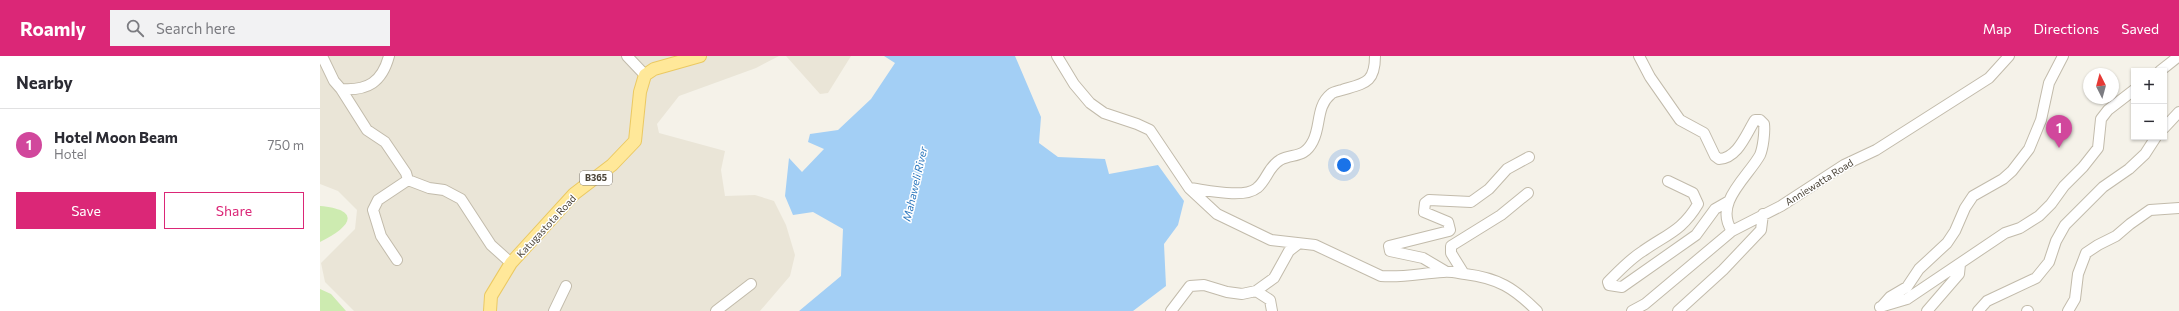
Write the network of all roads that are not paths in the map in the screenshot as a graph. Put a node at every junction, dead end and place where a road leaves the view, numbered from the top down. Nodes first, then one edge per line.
1 (322, 56) edge
2 (389, 56) edge
3 (627, 56) edge
4 (700, 56) edge
5 (1057, 56) edge
6 (1375, 56) edge
7 (1640, 56) edge
8 (2009, 56) edge
9 (2063, 56) edge
10 (2179, 56) edge
11 (679, 59) edge
12 (2164, 68) edge
13 (645, 76) junction
14 (341, 89) junction
15 (2131, 92) edge
16 (2179, 112) edge
17 (2167, 125) edge
18 (2154, 140) edge
19 (1529, 157) dead end
20 (408, 180) junction
21 (1668, 181) dead end
22 (1188, 188) junction
23 (1528, 193) dead end
24 (1729, 201) junction
25 (2179, 208) edge
26 (1763, 214) junction
27 (1732, 231) junction
28 (1298, 244) junction
29 (397, 260) dead end
30 (511, 263) junction
31 (1960, 264) junction
32 (1445, 272) junction
33 (1464, 274) junction
34 (751, 284) dead end
35 (566, 286) dead end
36 (1256, 290) junction
37 (1879, 309) edge
38 (490, 311) edge
39 (554, 311) edge
40 (716, 311) edge
41 (1171, 311) edge
42 (1272, 311) edge
43 (1537, 311) edge
44 (1632, 311) edge
45 (1678, 311) edge
46 (1927, 311) edge
47 (1978, 311) edge
48 (2068, 311) edge

1 - 14 street
2 - 14 street
3 - 13 street
4 - 11 main road
5 - 22 street
6 - 22 street
7 - 24 street
8 - 26 street, Anniewatta Road
9 - 37 street
10 - 12 street
11 - 13 main road
13 - 30 main road, Katugastota Road / B365
14 - 20 street
15 - 31 street
16 - 17 street
18 - 47 street
19 - 32 street
20 - 29 street
20 - 30 street
21 - 24 street
22 - 28 street
23 - 33 street
24 - 27 street
25 - 48 street
26 - 27 street, Anniewatta Road
26 - 45 street
27 - 44 street, Anniewatta Road
28 - 32 street
28 - 36 street
30 - 38 main road, Katugastota Road / B365
31 - 37 street
31 - 46 street
32 - 33 street
33 - 43 street
34 - 40 street
35 - 39 street
36 - 41 street
36 - 42 street

